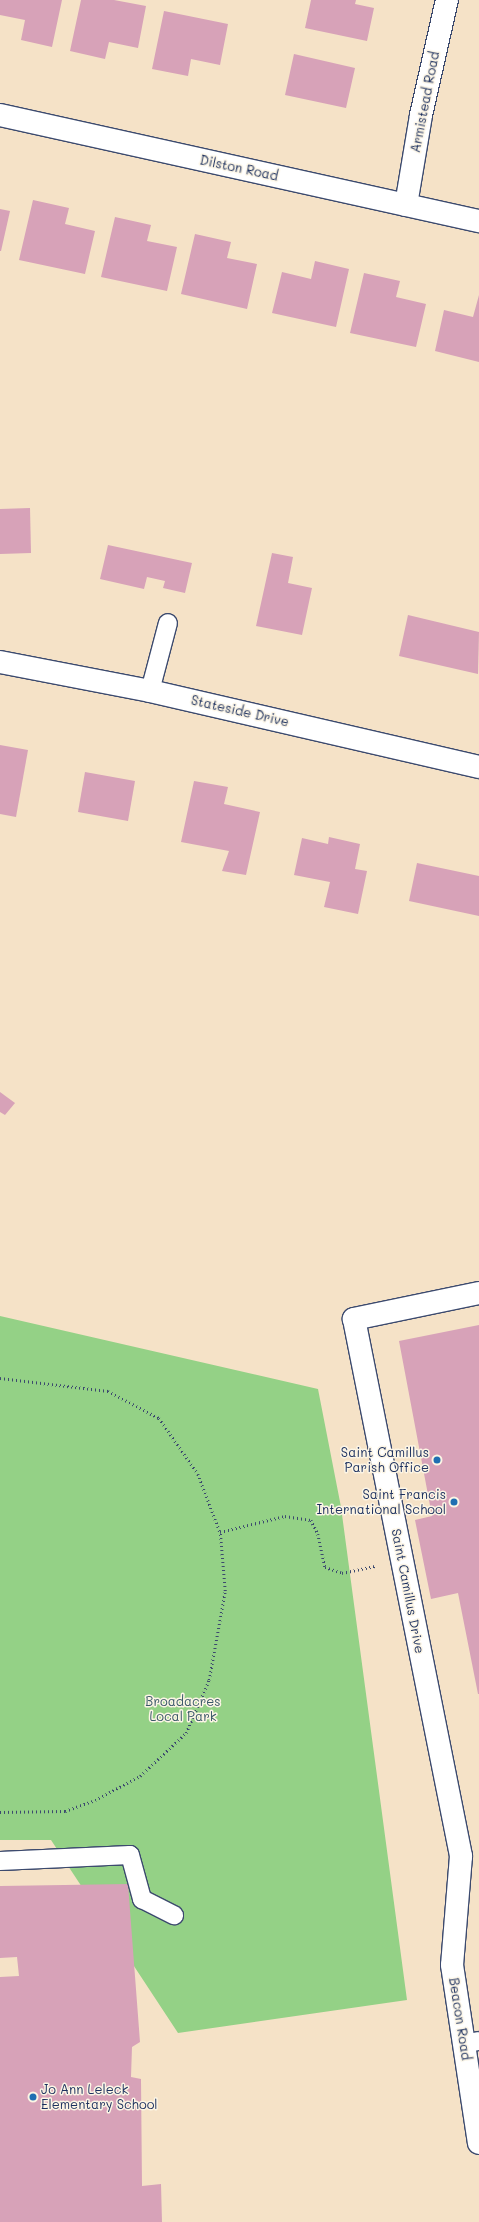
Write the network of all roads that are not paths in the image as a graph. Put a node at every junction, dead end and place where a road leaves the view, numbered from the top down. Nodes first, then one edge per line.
1 (447, 0) edge
2 (0, 115) edge
3 (406, 205) junction
4 (479, 221) edge
5 (168, 623) dead end
6 (0, 662) edge
7 (150, 691) junction
8 (479, 767) edge
9 (479, 1293) edge
10 (0, 1861) edge
11 (174, 1915) dead end
12 (452, 1966) joint
13 (471, 2042) edge
14 (479, 2143) edge

1 - 3 street, Armistead Road
2 - 3 street, Dilston Road
3 - 4 street, Dilston Road
5 - 7 lane
6 - 7 street, Stateside Drive
7 - 8 street, Stateside Drive
9 - 12 street, Saint Camillus Drive
10 - 11 lane
12 - 13 street, Beacon Road
13 - 14 street, Beacon Road

